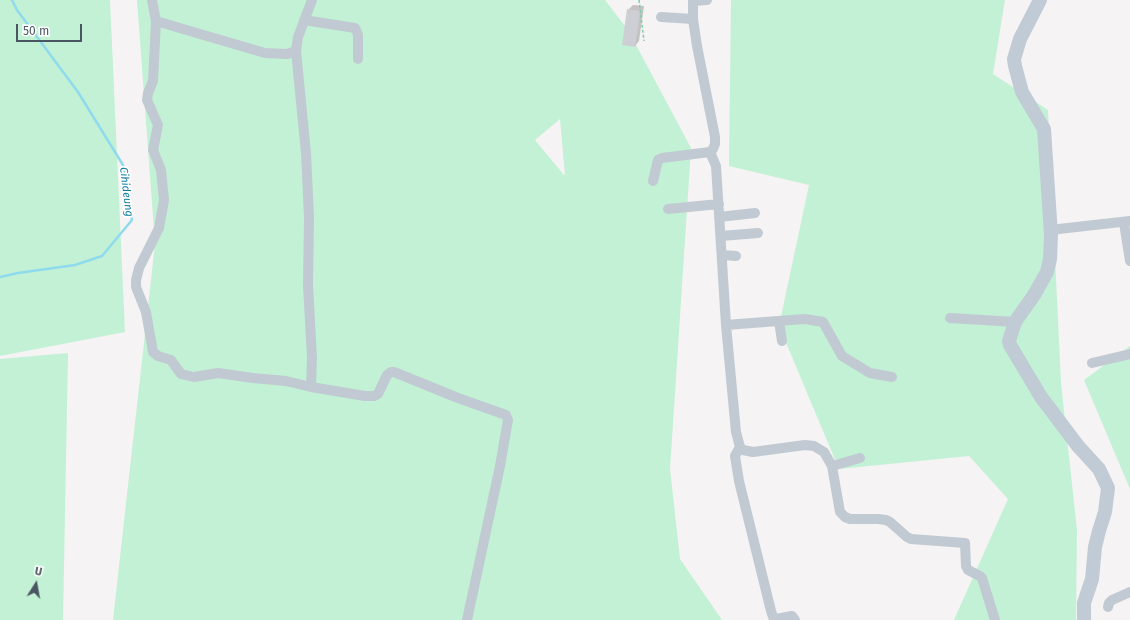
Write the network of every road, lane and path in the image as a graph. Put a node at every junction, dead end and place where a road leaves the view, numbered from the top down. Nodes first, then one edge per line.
1 (152, 0) edge
2 (312, 0) edge
3 (639, 0) edge
4 (707, 0) edge
5 (1040, 0) edge
6 (694, 1) edge
7 (661, 17) dead end
8 (693, 18) junction
9 (304, 20) junction
10 (156, 21) junction
11 (362, 22) dead end
12 (352, 28) junction
13 (644, 41) dead end
14 (296, 51) junction
15 (358, 59) dead end
16 (710, 152) junction
17 (654, 181) dead end
18 (719, 204) junction
19 (668, 209) dead end
20 (755, 213) dead end
21 (719, 217) junction
22 (1127, 222) edge
23 (1050, 230) junction
24 (758, 233) dead end
25 (721, 236) junction
26 (722, 255) junction
27 (736, 256) dead end
28 (1130, 261) edge
29 (950, 318) dead end
30 (779, 321) junction
31 (1015, 322) junction
32 (726, 325) junction
33 (782, 341) dead end
34 (1130, 354) edge
35 (1092, 363) dead end
36 (892, 377) dead end
37 (311, 387) junction
38 (740, 447) junction
39 (860, 458) dead end
40 (832, 466) junction
41 (1130, 592) edge
42 (1108, 607) dead end
43 (467, 620) edge
44 (795, 620) edge
45 (995, 620) edge
46 (1084, 620) edge

1 - 10 street
2 - 9 street
3 - 13 path
4 - 6 street
5 - 23 street
6 - 8 street
7 - 8 street
8 - 16 street
9 - 12 street
9 - 14 street
10 - 14 street
10 - 37 street
11 - 12 street
12 - 15 street
14 - 37 street
16 - 17 street
16 - 18 street
18 - 19 street
18 - 21 street
20 - 21 street
21 - 25 street
22 - 23 street
22 - 28 street
23 - 31 street
24 - 25 street
25 - 26 street
26 - 27 street
26 - 32 street
29 - 31 street
30 - 32 street
30 - 33 street
30 - 36 street
31 - 46 street
32 - 38 street
34 - 35 street
37 - 43 street
38 - 40 street
38 - 44 street
39 - 40 street
40 - 45 street
41 - 42 street

